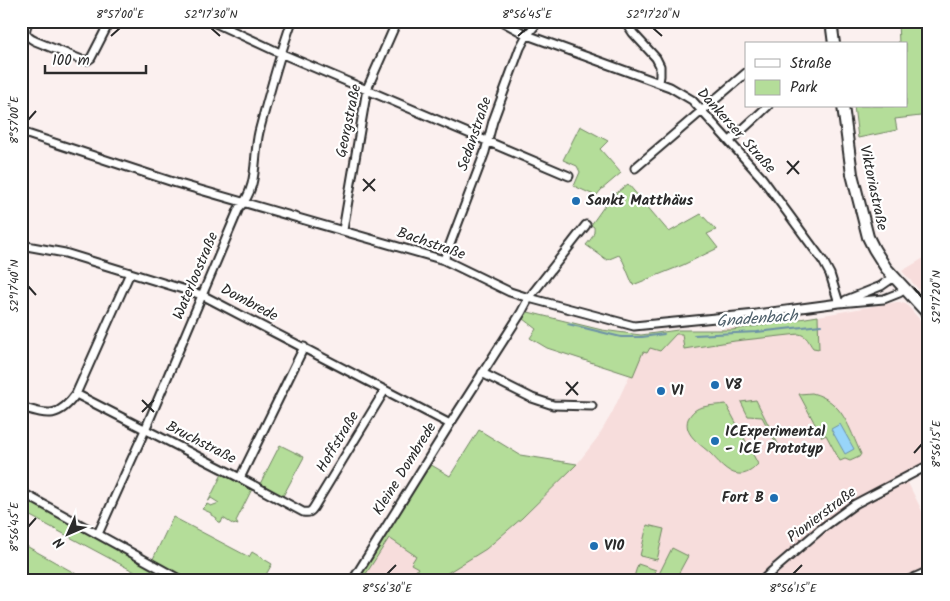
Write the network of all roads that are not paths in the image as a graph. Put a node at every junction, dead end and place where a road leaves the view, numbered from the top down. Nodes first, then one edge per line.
1 (29, 21) edge
2 (110, 21) edge
3 (210, 21) edge
4 (292, 21) edge
5 (397, 21) edge
6 (501, 21) edge
7 (539, 21) edge
8 (625, 21) edge
9 (831, 21) edge
10 (527, 35) junction
11 (834, 42) edge
12 (280, 53) junction
13 (745, 73) edge
14 (659, 82) junction
15 (367, 89) junction
16 (766, 108) edge
17 (843, 108) edge
18 (702, 110) junction
19 (21, 132) edge
20 (730, 141) junction
21 (488, 142) junction
22 (635, 168) dead end
23 (569, 176) dead end
24 (244, 203) junction
25 (586, 225) dead end
26 (343, 230) junction
27 (21, 244) edge
28 (444, 260) junction
29 (130, 273) junction
30 (894, 277) junction
31 (906, 289) junction
32 (202, 295) junction
33 (529, 298) junction
34 (839, 303) junction
35 (929, 315) edge
36 (304, 348) junction
37 (482, 373) junction
38 (385, 390) junction
39 (76, 394) junction
40 (592, 406) dead end
41 (21, 407) edge
42 (450, 424) junction
43 (145, 430) junction
44 (929, 465) edge
45 (240, 478) junction
46 (21, 492) edge
47 (314, 507) joint
48 (98, 534) junction
49 (929, 571) edge
50 (181, 580) edge
51 (353, 580) edge
52 (763, 580) edge
53 (909, 580) edge

1 - 2 street
3 - 12 street
4 - 12 street, Waterloostraße
5 - 15 street, Georgstraße
6 - 10 street, Dankerser Straße
7 - 10 street, Sedanstraße
8 - 14 street
9 - 11 main road
10 - 14 street, Dankerser Straße
10 - 21 street, Sedanstraße
12 - 15 street
12 - 24 street, Waterloostraße
13 - 18 street
14 - 18 street, Dankerser Straße
15 - 21 street
15 - 26 street, Georgstraße
16 - 20 street
17 - 30 main road, Viktoriastraße
18 - 20 street, Dankerser Straße
18 - 22 street
19 - 24 street, Bachstraße
20 - 34 street, Dankerser Straße
21 - 23 street
21 - 28 street, Sedanstraße
24 - 26 street, Bachstraße
24 - 32 street, Waterloostraße
25 - 33 street, Kleine Dombrede
26 - 28 street, Bachstraße
27 - 29 street, Dombrede
28 - 33 street, Bachstraße
29 - 32 street, Dombrede
29 - 39 street
30 - 31 main road, Viktoriastraße
30 - 34 street, Bachstraße
31 - 34 street, Bachstraße
31 - 35 main road, Viktoriastraße
32 - 36 street, Dombrede
32 - 43 street, Waterloostraße
33 - 34 street, Bachstraße
33 - 37 street, Kleine Dombrede
36 - 38 street, Dombrede
36 - 45 street
37 - 40 street
37 - 42 street, Kleine Dombrede
38 - 42 street, Dombrede
38 - 47 street, Hoffstraße
39 - 41 street
39 - 43 street, Bruchstraße
42 - 51 street, Kleine Dombrede
43 - 45 street, Bruchstraße
43 - 48 street, Waterloostraße
44 - 52 street, Pionierstraße
45 - 47 street, Bruchstraße
46 - 48 street
48 - 50 street
49 - 53 street

